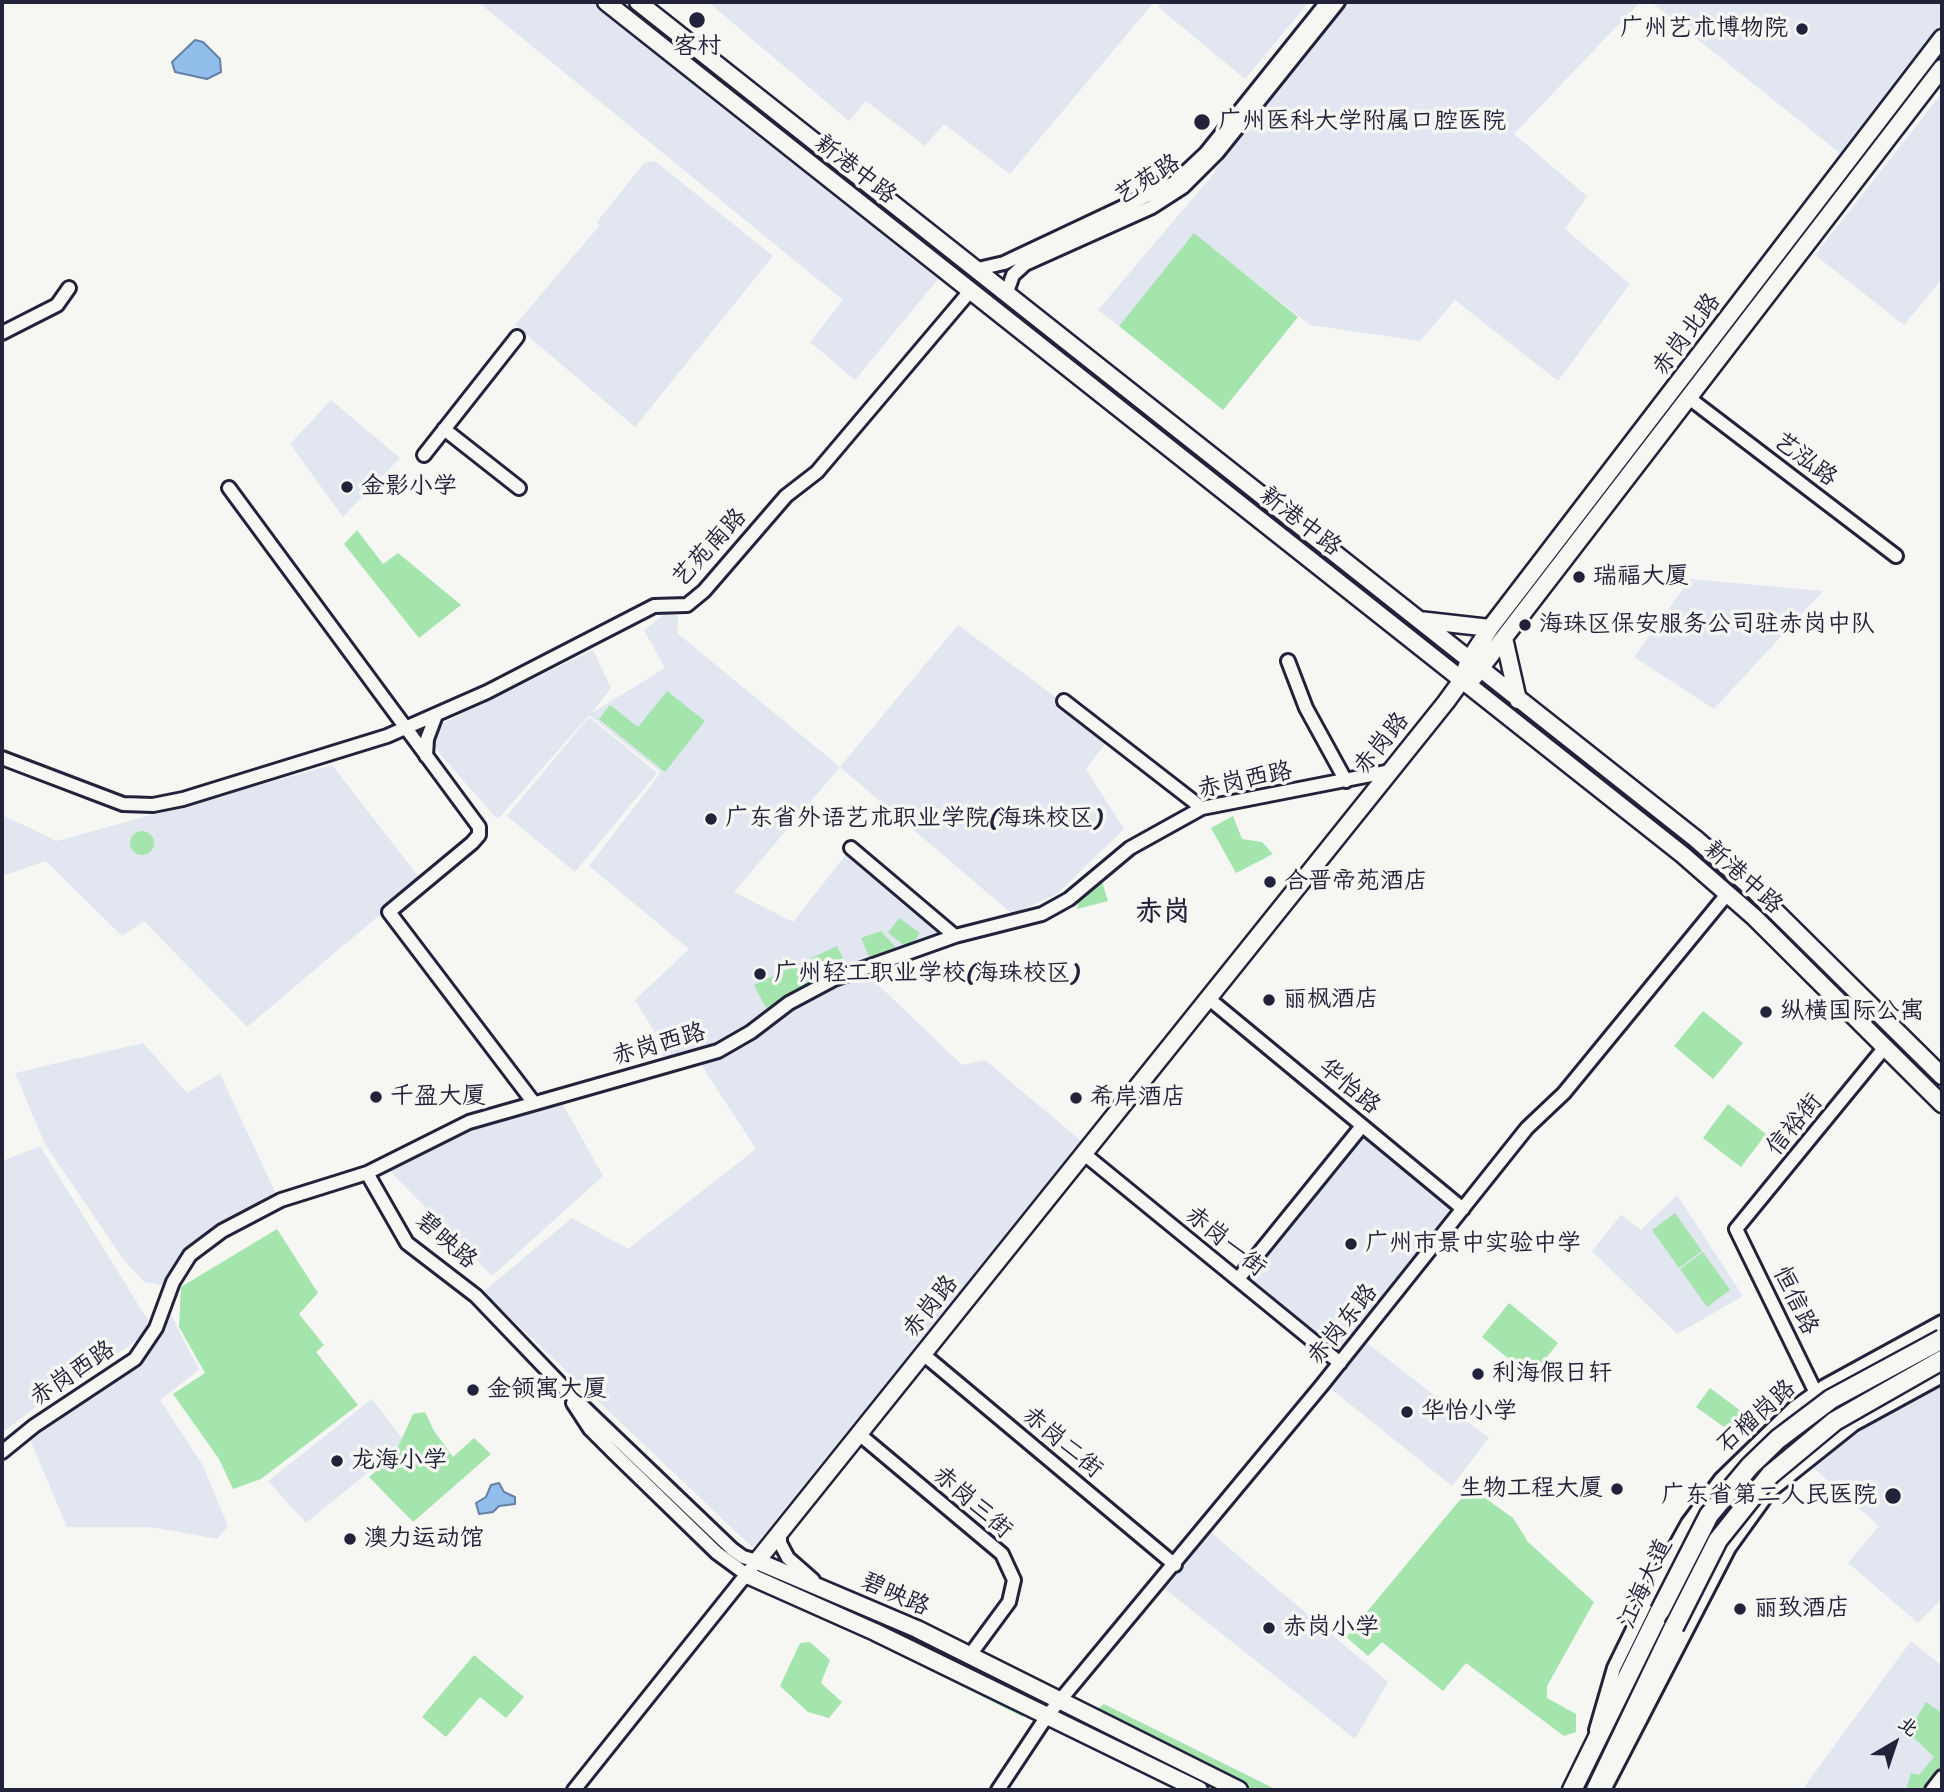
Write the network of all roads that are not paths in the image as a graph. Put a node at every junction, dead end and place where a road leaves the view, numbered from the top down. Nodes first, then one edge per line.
1 (606, 2) edge
2 (638, 2) edge
3 (1327, 2) edge
4 (1338, 2) edge
5 (656, 7) edge
6 (1942, 38) edge
7 (1942, 68) edge
8 (978, 270) junction
9 (69, 288) dead end
10 (971, 290) junction
11 (1006, 292) junction
12 (2, 333) edge
13 (517, 337) dead end
14 (1689, 398) junction
15 (444, 429) junction
16 (424, 455) dead end
17 (229, 488) dead end
18 (519, 488) dead end
19 (1896, 556) dead end
20 (1419, 620) junction
21 (1490, 628) junction
22 (1504, 638) junction
23 (1287, 661) dead end
24 (1474, 665) junction
25 (1465, 682) junction
26 (1518, 700) junction
27 (1064, 701) dead end
28 (436, 715) junction
29 (405, 729) junction
30 (426, 756) junction
31 (2, 758) edge
32 (1391, 771) junction
33 (1346, 780) junction
34 (1202, 808) junction
35 (851, 848) dead end
36 (1325, 853) junction
37 (1741, 878) junction
38 (1728, 893) junction
39 (1767, 903) junction
40 (1754, 917) junction
41 (955, 936) junction
42 (1208, 998) junction
43 (1885, 1047) junction
44 (1942, 1076) edge
45 (534, 1103) junction
46 (1942, 1104) edge
47 (1362, 1126) junction
48 (1083, 1153) junction
49 (367, 1173) junction
50 (1462, 1209) junction
51 (1736, 1228) joint
52 (1238, 1279) junction
53 (1942, 1321) edge
54 (1936, 1334) edge
55 (923, 1354) junction
56 (1942, 1360) edge
57 (1868, 1362) junction
58 (1340, 1363) junction
59 (1942, 1366) edge
60 (1942, 1376) edge
61 (1816, 1392) junction
62 (569, 1393) junction
63 (1894, 1402) junction
64 (859, 1434) junction
65 (2, 1452) edge
66 (780, 1532) junction
67 (757, 1561) junction
68 (1175, 1565) junction
69 (747, 1574) junction
70 (824, 1589) junction
71 (970, 1655) junction
72 (1060, 1701) junction
73 (1047, 1716) junction
74 (1591, 1751) junction
75 (1942, 1777) edge
76 (574, 1790) edge
77 (998, 1790) edge
78 (1199, 1790) edge
79 (1239, 1790) edge
80 (1572, 1790) edge
81 (1596, 1790) edge
82 (1604, 1790) edge
83 (1932, 1790) edge

1 - 10 main road, 新港中路
2 - 5 main road, 新港中路
3 - 8 street, 艺苑路
4 - 11 street, 艺苑路
5 - 8 main road, 新港中路
6 - 21 main road, 赤岗北路
7 - 14 main road, 赤岗北路
8 - 11 main road, 新港中路
9 - 12 street
10 - 25 main road, 新港中路
10 - 28 street, 艺苑南路
11 - 20 main road, 新港中路
13 - 15 street
14 - 19 street, 艺泓路
14 - 22 main road, 赤岗北路
15 - 16 street
15 - 18 street
17 - 29 street
20 - 21 main road
20 - 24 main road, 新港中路
21 - 24 main road, 赤岗北路
22 - 24 main road, 赤岗北路
22 - 26 main road
23 - 33 street
24 - 25 main road, 赤岗路
24 - 26 main road, 新港中路
25 - 32 main road, 赤岗路
25 - 36 main road, 赤岗路
25 - 38 main road, 新港中路
26 - 37 main road, 新港中路
27 - 34 street
28 - 29 street, 艺苑南路
28 - 30 street
29 - 30 street
29 - 31 street, 艺苑南路
30 - 45 street
32 - 33 street, 赤岗西路
32 - 36 main road, 赤岗路
33 - 34 street, 赤岗西路
34 - 41 street, 赤岗西路
35 - 41 street
36 - 42 main road, 赤岗路
37 - 38 main road
37 - 39 main road, 新港中路
38 - 40 main road, 新港中路
38 - 50 street, 赤岗东路
39 - 40 main road
39 - 44 main road, 新港中路
40 - 43 main road, 新港中路
41 - 45 street, 赤岗西路
42 - 47 street, 华怡路
42 - 48 main road, 赤岗路
43 - 46 main road, 新港中路
43 - 51 street, 信裕街
45 - 49 street, 赤岗西路
47 - 50 street, 华怡路
47 - 52 street
48 - 52 street, 赤岗一街
48 - 55 main road, 赤岗路
49 - 62 street, 碧映路
49 - 65 street, 赤岗西路
50 - 58 street, 赤岗东路
51 - 61 street, 恒信路
52 - 58 street, 赤岗一街
53 - 54 street, 石榴岗路
54 - 57 street, 石榴岗路
54 - 59 street
54 - 74 highway, 江海大道, bridge
55 - 64 main road, 赤岗路
55 - 68 street, 赤岗二街
56 - 81 highway, 江海大道, bridge
57 - 61 street, 石榴岗路
57 - 63 street
58 - 68 street, 赤岗东路
60 - 63 street
61 - 74 street, 石榴岗路
62 - 67 street, 碧映路
62 - 69 street, 碧映路
63 - 82 street
64 - 66 main road, 赤岗路
64 - 71 street, 赤岗三街
66 - 67 main road, 赤岗路
66 - 70 street
67 - 69 street, 赤岗路
67 - 70 main road, 碧映路
68 - 72 street, 赤岗东路
69 - 73 main road, 碧映路
69 - 76 street, 赤岗路
70 - 71 main road, 碧映路
71 - 72 main road, 碧映路
72 - 73 street, 赤岗东路
72 - 79 main road, 碧映路
73 - 77 street, 赤岗东路
73 - 78 main road, 碧映路
74 - 80 highway, 江海大道
75 - 83 street

